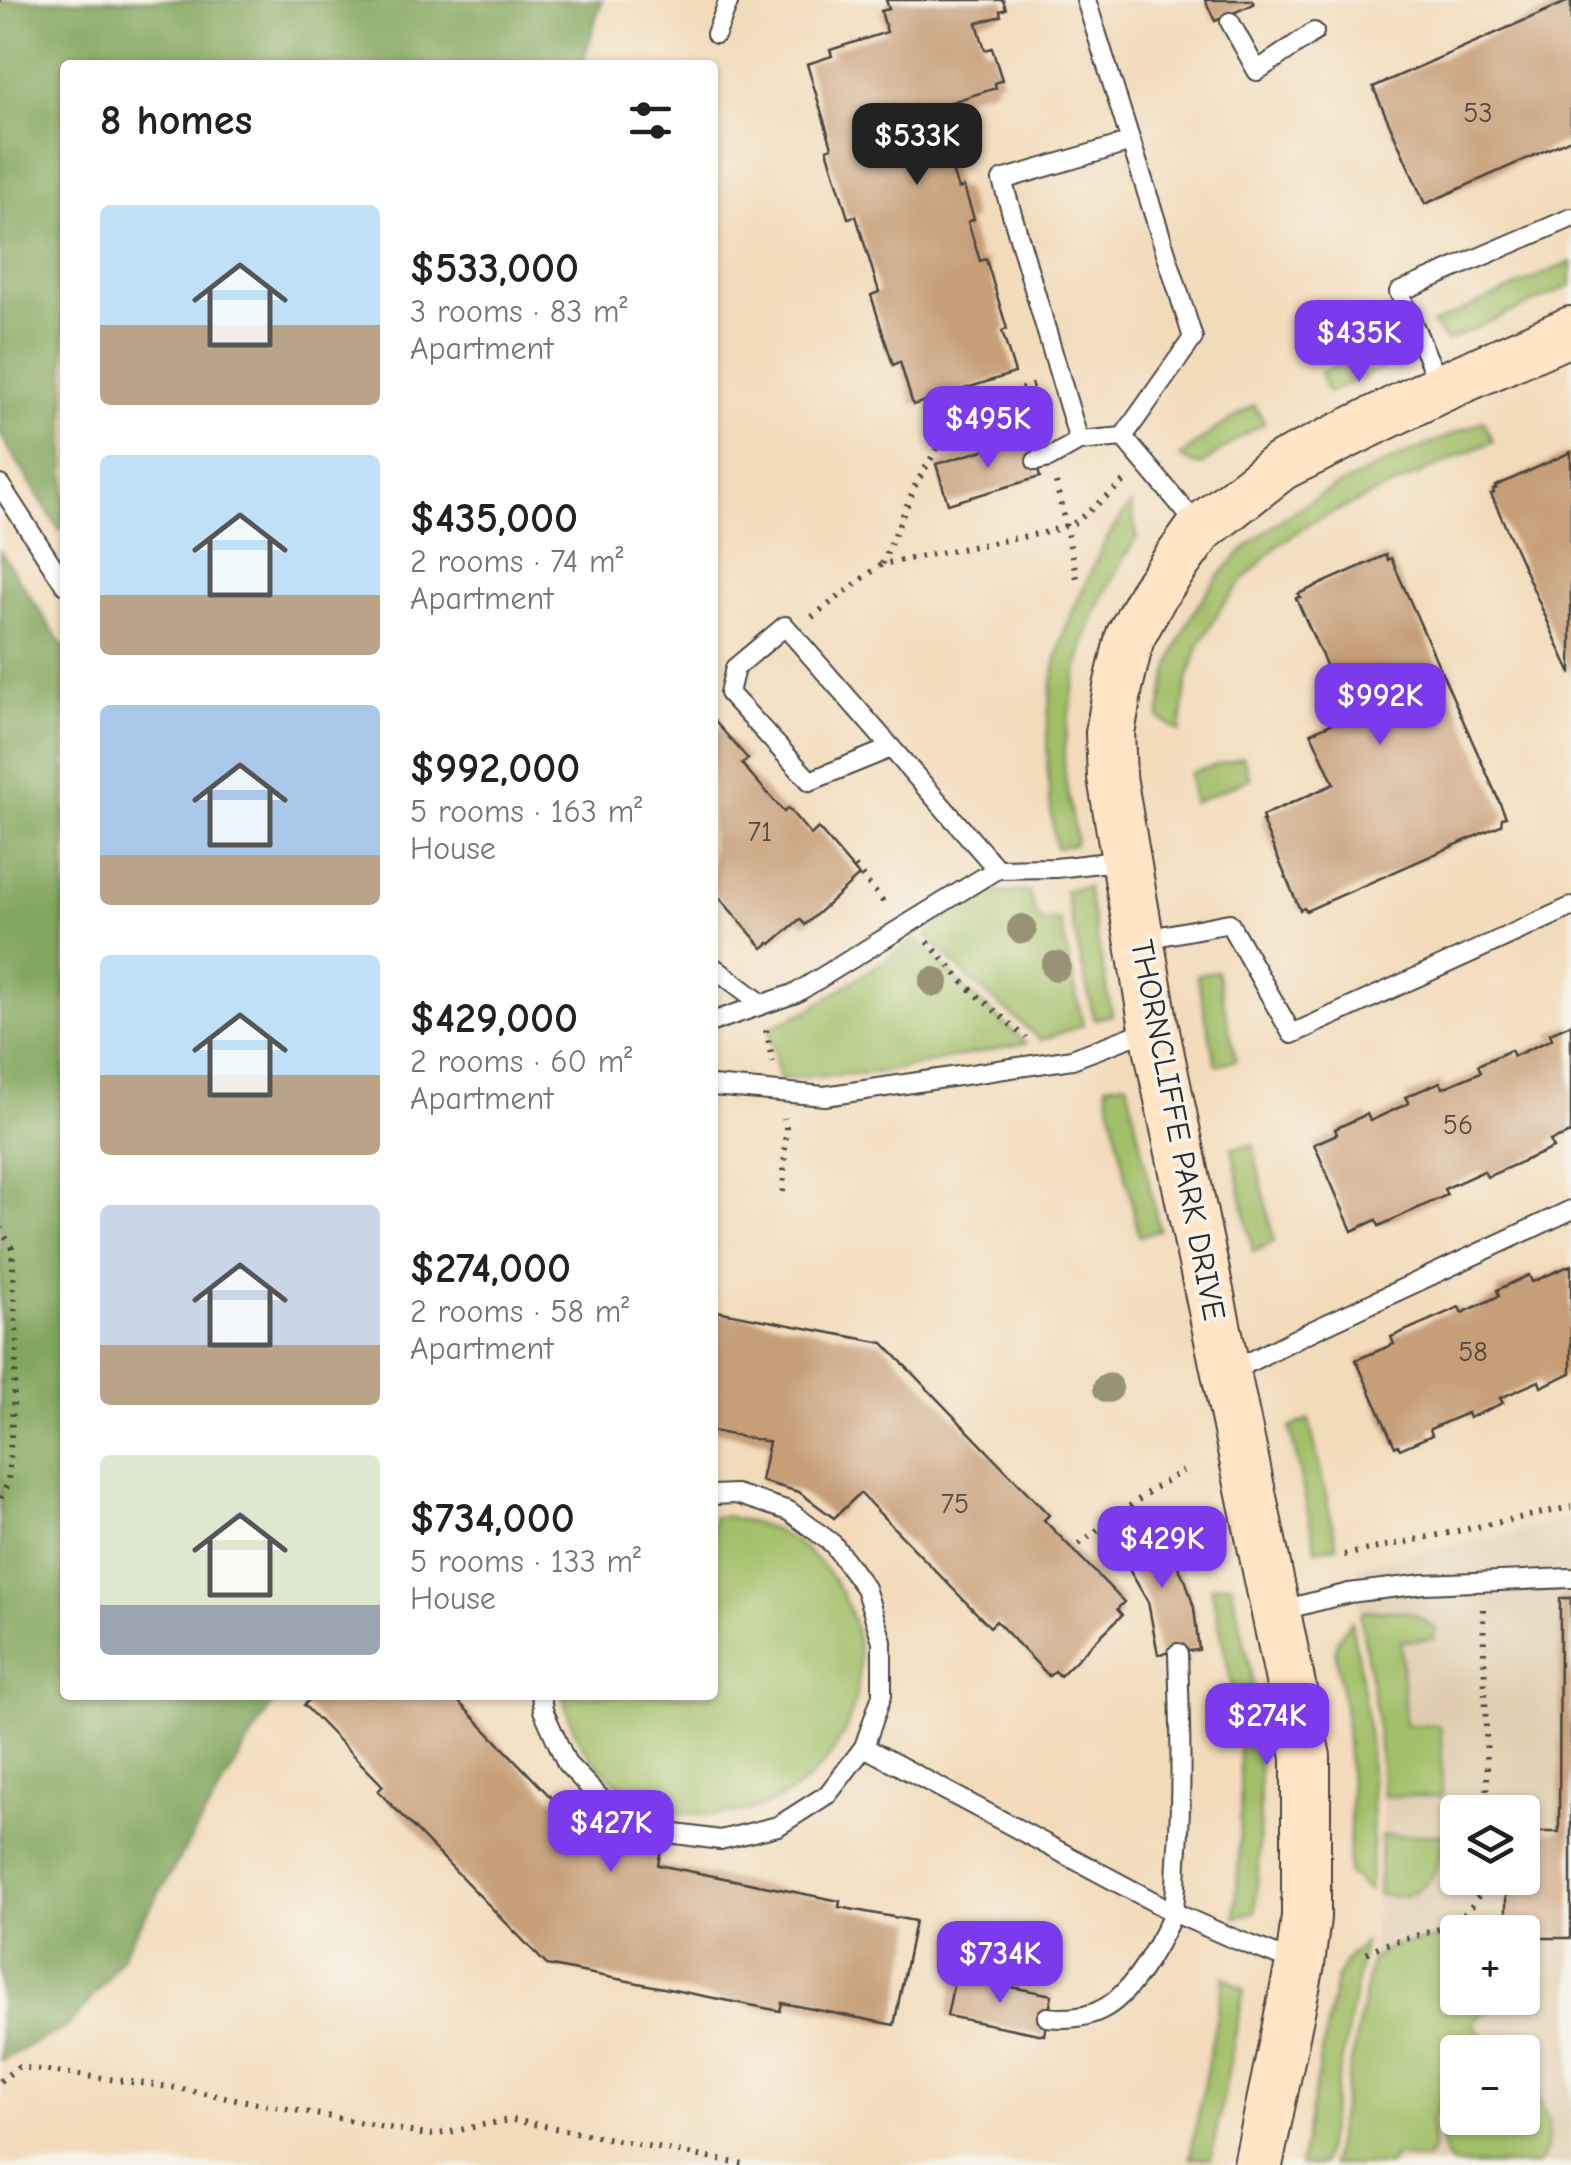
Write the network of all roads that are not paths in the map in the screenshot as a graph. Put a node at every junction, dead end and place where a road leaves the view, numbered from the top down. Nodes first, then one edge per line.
1 (729, 0) edge
2 (1086, 0) edge
3 (1230, 22) dead end
4 (1314, 32) dead end
5 (716, 34) dead end
6 (1131, 142) junction
7 (1571, 218) edge
8 (1571, 330) edge
9 (1441, 388) junction
10 (1124, 437) junction
11 (1079, 441) junction
12 (1042, 459) road end
13 (0, 486) edge
14 (1200, 529) junction
15 (60, 577) edge
16 (891, 748) junction
17 (1126, 860) junction
18 (997, 868) junction
19 (1571, 907) edge
20 (1139, 940) junction
21 (718, 971) edge
22 (762, 1004) junction
23 (718, 1020) edge
24 (1154, 1028) junction
25 (718, 1087) edge
26 (1571, 1210) edge
27 (1227, 1374) junction
28 (718, 1495) edge
29 (1571, 1578) edge
30 (1275, 1612) junction
31 (1178, 1652) dead end
32 (542, 1700) edge
33 (864, 1748) junction
34 (1173, 1912) junction
35 (1300, 1964) junction
36 (1047, 2018) dead end
37 (1258, 2165) edge

1 - 5 lane
2 - 6 lane
3 - 4 lane
6 - 10 lane
6 - 11 lane
7 - 9 lane
8 - 9 street, THORNCLIFFE PARK DRIVE
9 - 14 street, THORNCLIFFE PARK DRIVE
10 - 11 lane
10 - 14 lane
11 - 12 lane
13 - 15 lane
14 - 17 street, THORNCLIFFE PARK DRIVE
16 - 16 lane
16 - 18 lane
17 - 18 lane
17 - 20 street, THORNCLIFFE PARK DRIVE
18 - 22 lane
19 - 20 lane
20 - 24 street, THORNCLIFFE PARK DRIVE
21 - 22 lane
22 - 23 lane
24 - 25 lane
24 - 27 street, THORNCLIFFE PARK DRIVE
26 - 27 lane
27 - 30 street, THORNCLIFFE PARK DRIVE
28 - 33 lane
29 - 30 lane
30 - 35 street, THORNCLIFFE PARK DRIVE
31 - 34 lane
32 - 33 lane
33 - 34 lane
34 - 35 lane
34 - 36 lane
35 - 37 street, THORNCLIFFE PARK DRIVE

